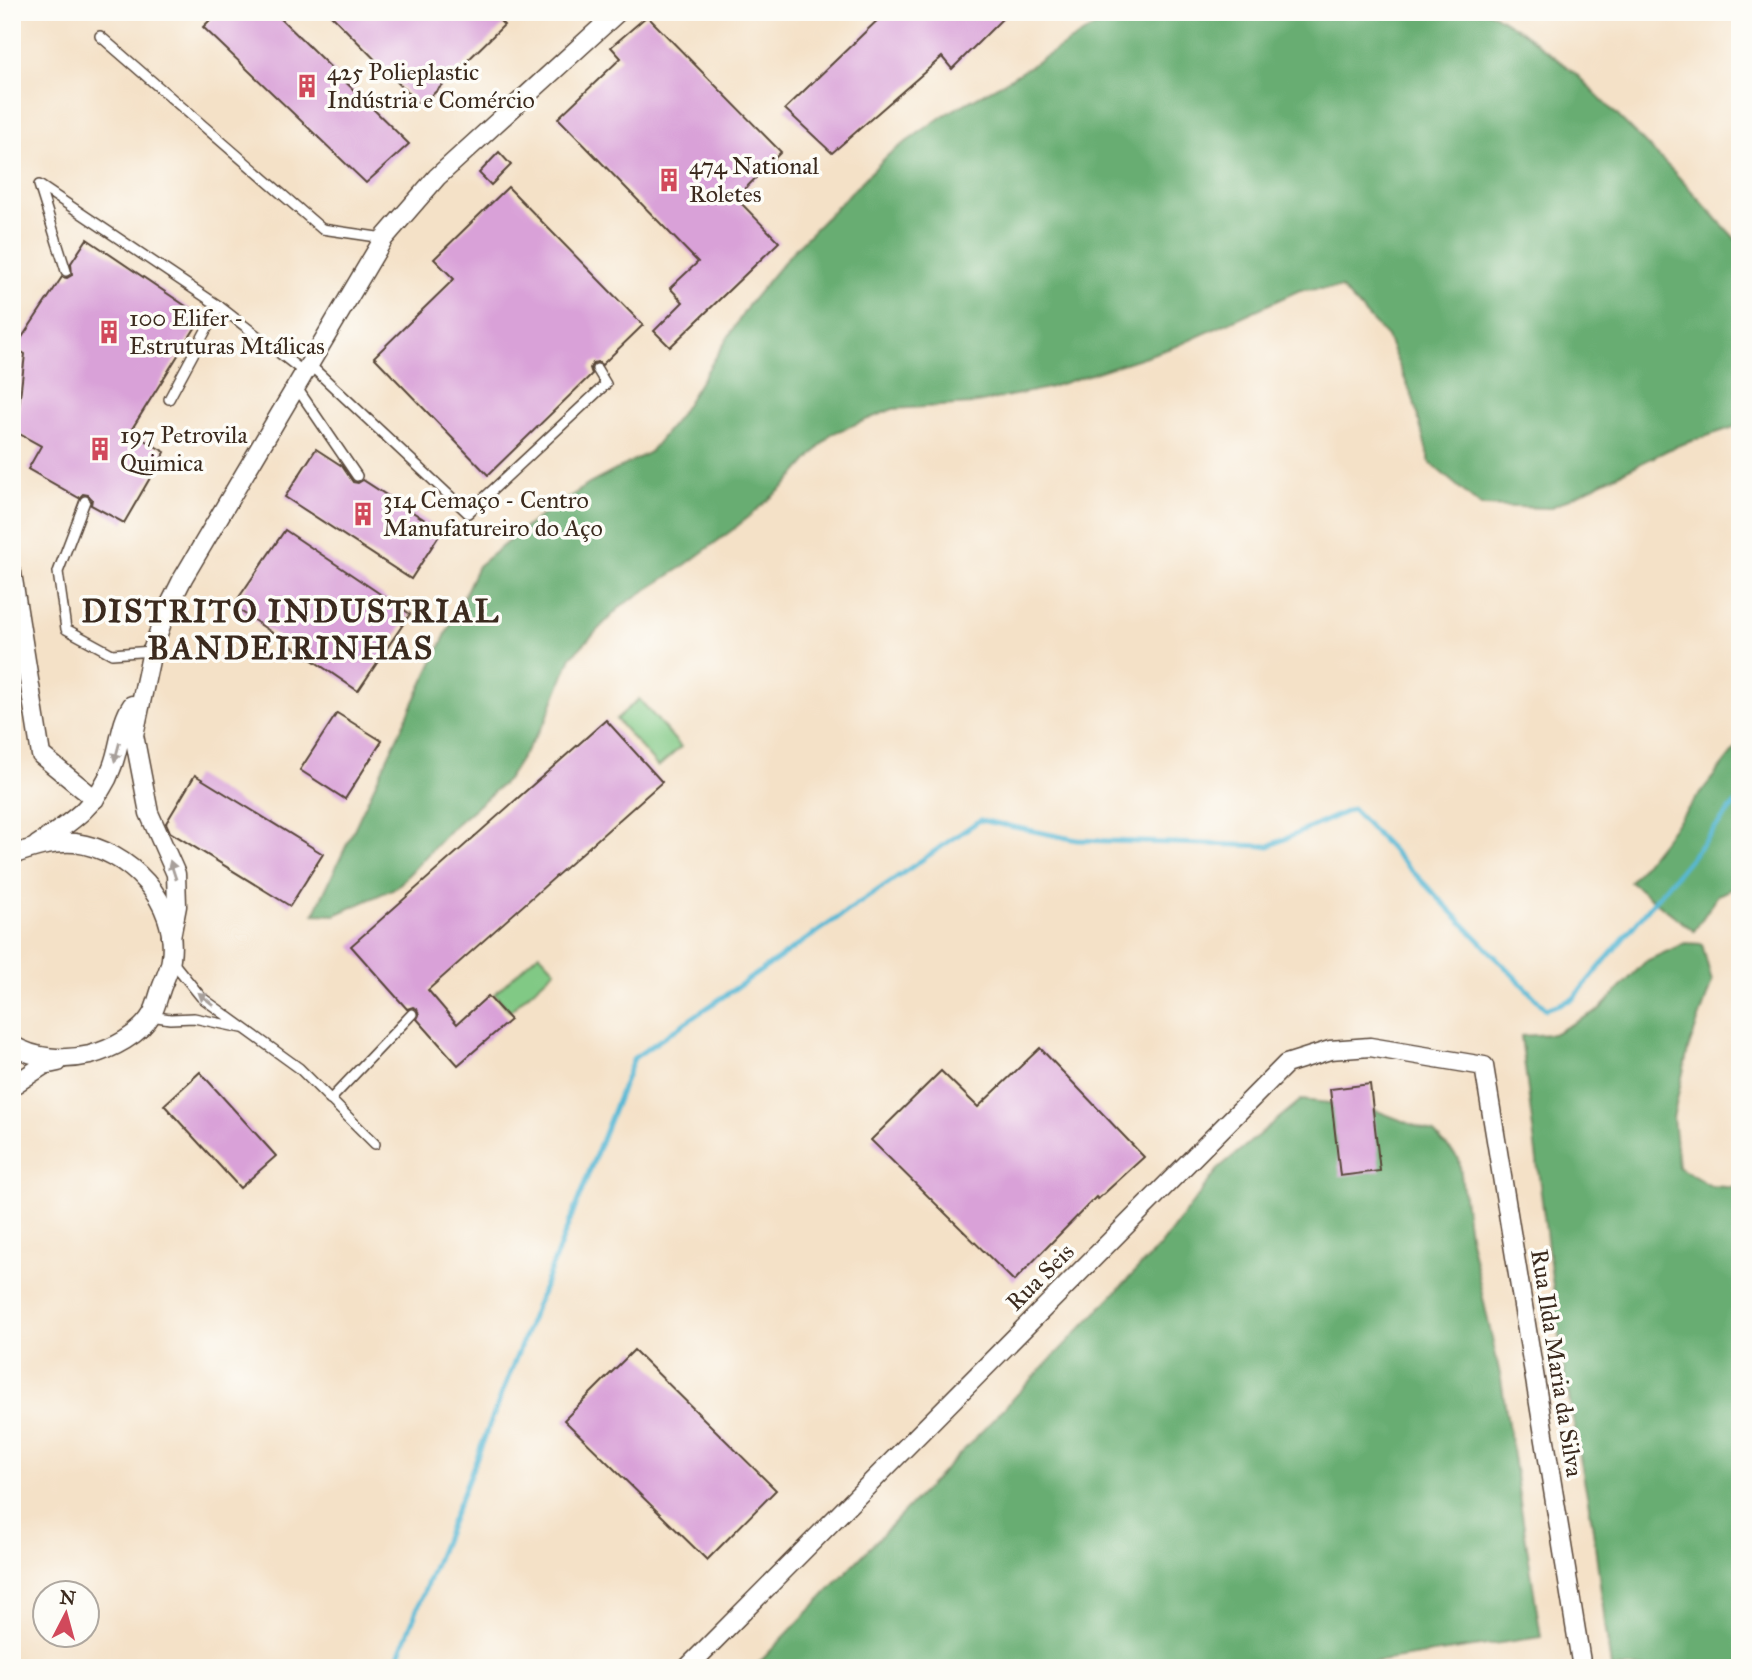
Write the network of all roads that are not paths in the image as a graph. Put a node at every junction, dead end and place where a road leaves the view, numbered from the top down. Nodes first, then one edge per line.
1 (618, 12) edge
2 (100, 36) dead end
3 (384, 238) junction
4 (66, 271) dead end
5 (219, 306) junction
6 (597, 369) dead end
7 (304, 375) junction
8 (169, 399) dead end
9 (357, 476) dead end
10 (85, 501) dead end
11 (12, 573) edge
12 (152, 651) junction
13 (142, 690) junction
14 (95, 799) junction
15 (37, 845) junction
16 (12, 855) edge
17 (171, 937) junction
18 (171, 960) junction
19 (412, 1014) dead end
20 (151, 1016) junction
21 (247, 1029) junction
22 (12, 1045) edge
23 (75, 1058) junction
24 (1484, 1066) joint
25 (12, 1086) edge
26 (330, 1100) junction
27 (375, 1144) dead end
28 (687, 1668) edge
29 (1582, 1668) edge

1 - 3 street
2 - 3 lane
3 - 7 street
4 - 5 lane
5 - 7 lane
5 - 8 lane
6 - 7 lane
7 - 9 lane
7 - 12 street
10 - 12 lane
11 - 14 street
12 - 13 street
13 -> 14 street
17 -> 13 street
14 - 15 street
15 - 16 street
15 - 17 street
17 - 18 street
18 - 20 street
21 -> 18 lane
19 - 26 lane
20 - 21 lane
20 - 23 street
21 - 26 lane
22 - 23 street
23 - 25 street
24 - 28 street, Rua Seis
24 - 29 street, Rua Ilda Maria da Silva
26 - 27 lane

